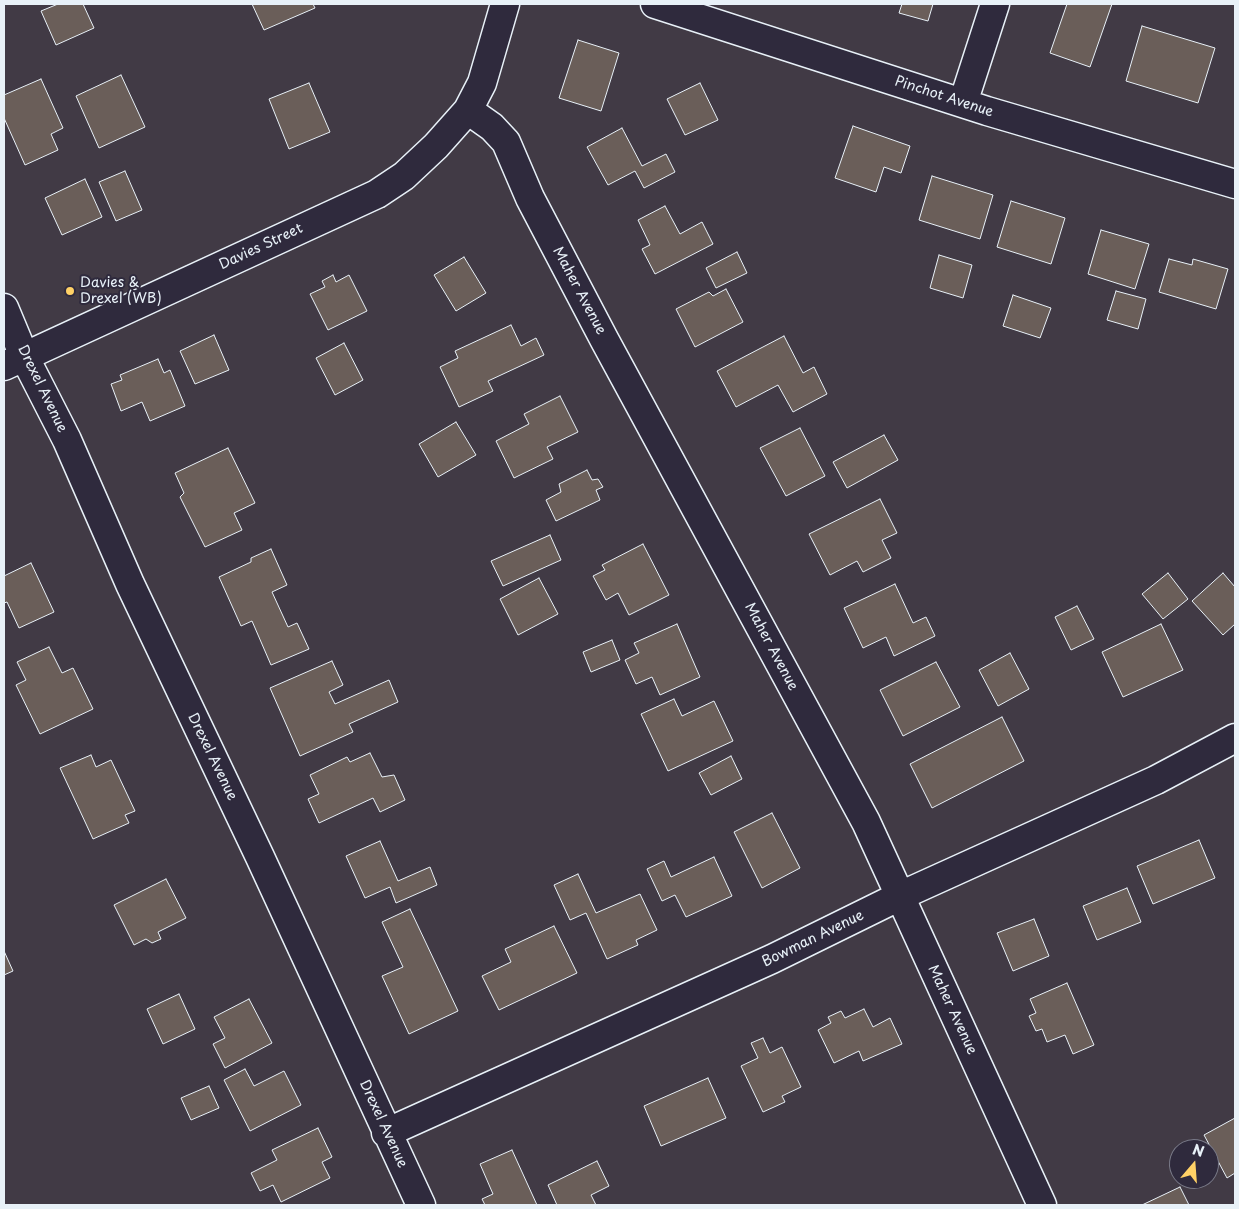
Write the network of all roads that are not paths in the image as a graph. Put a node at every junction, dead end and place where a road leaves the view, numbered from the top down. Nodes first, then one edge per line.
1 (504, 4) edge
2 (655, 4) edge
3 (995, 4) edge
4 (963, 103) junction
5 (468, 110) junction
6 (1235, 184) edge
7 (4, 308) edge
8 (14, 361) edge
9 (1235, 738) edge
10 (900, 896) junction
11 (386, 1133) junction
12 (421, 1205) edge
13 (1042, 1205) edge

1 - 5 street, Davies Street
2 - 4 street, Pinchot Avenue
3 - 4 street
4 - 6 street, Pinchot Avenue
5 - 8 street, Davies Street
5 - 10 street, Maher Avenue
7 - 8 street, Drexel Avenue
8 - 11 street, Drexel Avenue
9 - 10 street, Bowman Avenue
10 - 11 street, Bowman Avenue
10 - 13 street, Maher Avenue
11 - 12 street, Drexel Avenue

